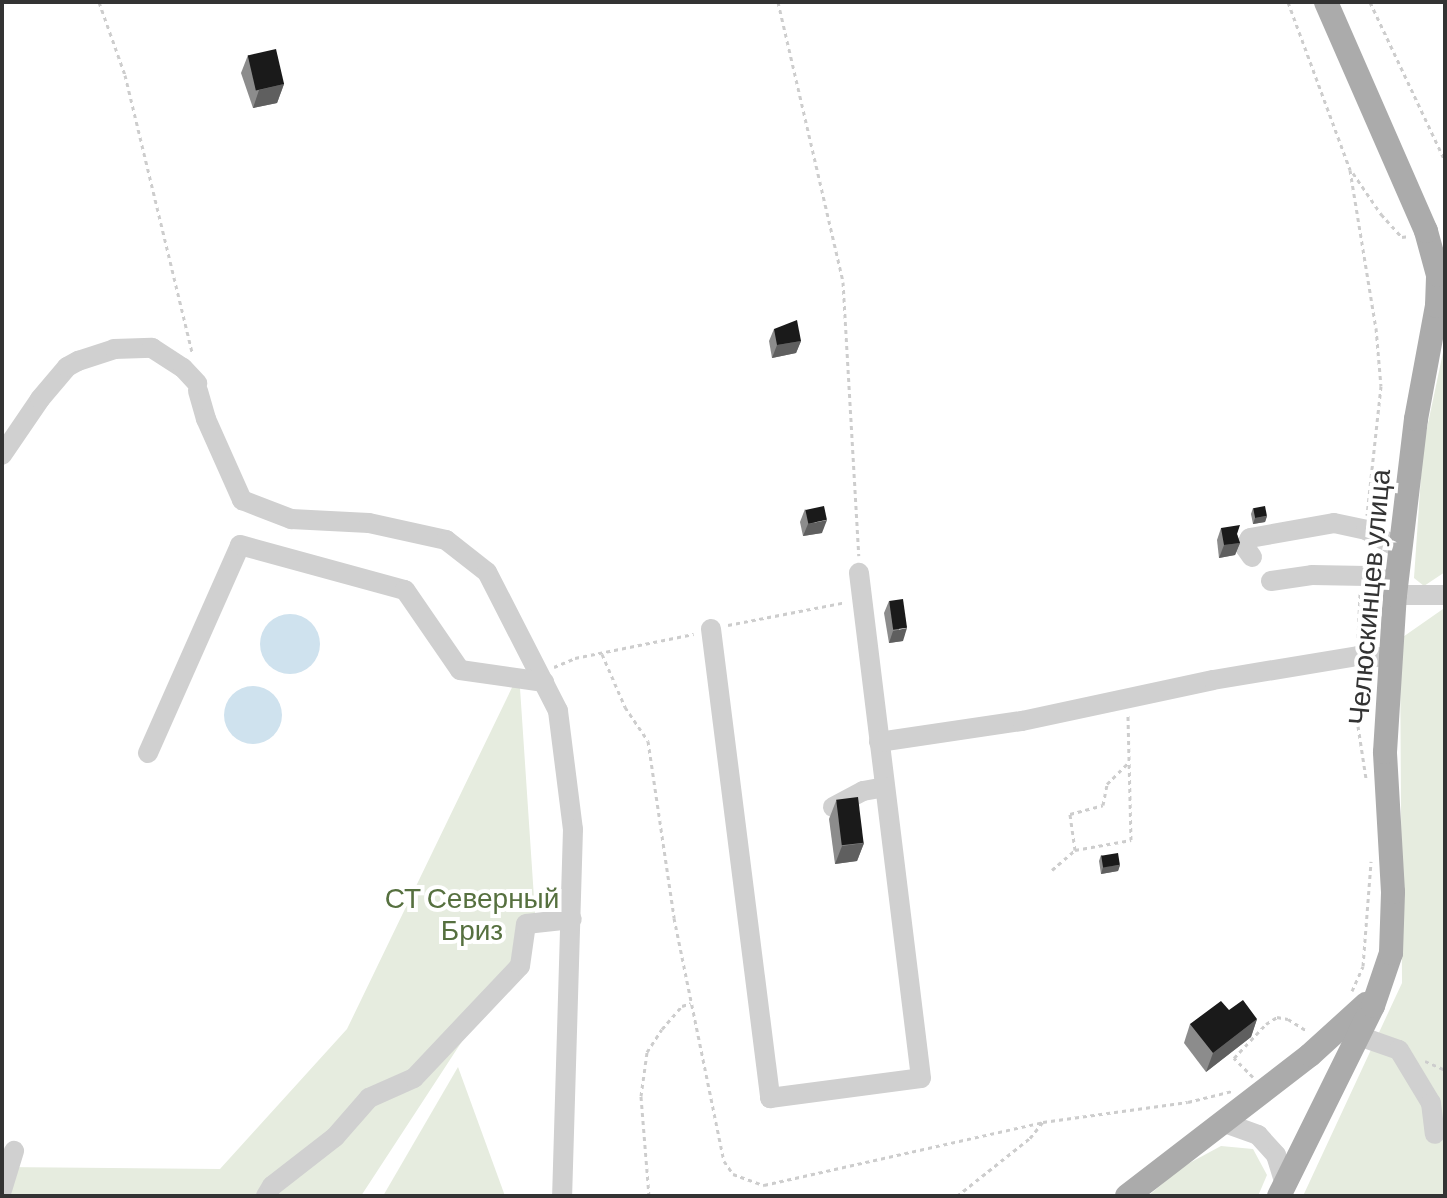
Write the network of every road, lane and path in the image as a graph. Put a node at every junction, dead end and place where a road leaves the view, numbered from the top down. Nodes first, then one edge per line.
1 (99, 2) edge
2 (778, 2) edge
3 (1326, 2) edge
4 (1370, 2) edge
5 (1445, 161) edge
6 (1350, 170) dead end
7 (1423, 242) junction
8 (1445, 271) edge
9 (198, 387) junction
10 (2, 455) edge
11 (1399, 548) junction
12 (1252, 557) dead end
13 (859, 573) junction
14 (1271, 581) dead end
15 (1395, 588) junction
16 (1445, 595) edge
17 (711, 629) junction
18 (602, 654) junction
19 (1391, 658) junction
20 (542, 678) junction
21 (1128, 699) junction
22 (879, 742) junction
23 (148, 753) dead end
24 (1129, 762) junction
25 (885, 787) junction
26 (833, 807) edge
27 (1075, 850) junction
28 (1052, 870) dead end
29 (572, 919) junction
30 (1385, 975) junction
31 (691, 1003) junction
32 (1359, 1036) junction
33 (1320, 1047) junction
34 (1348, 1059) junction
35 (1287, 1074) junction
36 (1267, 1089) junction
37 (1331, 1094) junction
38 (1043, 1122) junction
39 (1225, 1123) junction
40 (1435, 1134) dead end
41 (14, 1151) dead end
42 (2, 1190) edge
43 (1282, 1191) edge
44 (266, 1196) edge
45 (562, 1196) edge
46 (649, 1196) edge
47 (957, 1196) edge
48 (1127, 1196) edge

1 - 9 path
2 - 13 path
3 - 7 main road, Челюскинцев улица
4 - 5 path
6 - 7 path
7 - 8 street
7 - 11 main road, Челюскинцев улица
9 - 10 street
9 - 20 street
11 - 12 street
11 - 15 main road, Челюскинцев улица
13 - 17 path
13 - 22 street
14 - 15 street
15 - 16 street
15 - 19 main road, Челюскинцев улица
17 - 18 path
17 - 25 street
18 - 20 path
18 - 31 path
19 - 21 street
19 - 30 main road, Челюскинцев улица
20 - 23 street
20 - 29 street
21 - 22 street
21 - 24 path
22 - 25 street
24 - 27 path
24 - 27 path
25 - 26 street
27 - 28 path
29 - 44 street
29 - 45 street
30 - 32 main road, Челюскинцев улица
30 - 33 main road
31 - 38 path
31 - 46 path
32 - 34 main road, Челюскинцев улица
32 - 40 street
33 - 35 main road
33 - 36 path
34 - 35 main road
34 - 37 main road, Челюскинцев улица
35 - 36 main road
35 - 37 main road
36 - 38 path
36 - 39 main road
37 - 43 main road, Челюскинцев улица
38 - 47 path
39 - 43 street
39 - 48 main road
41 - 42 street

